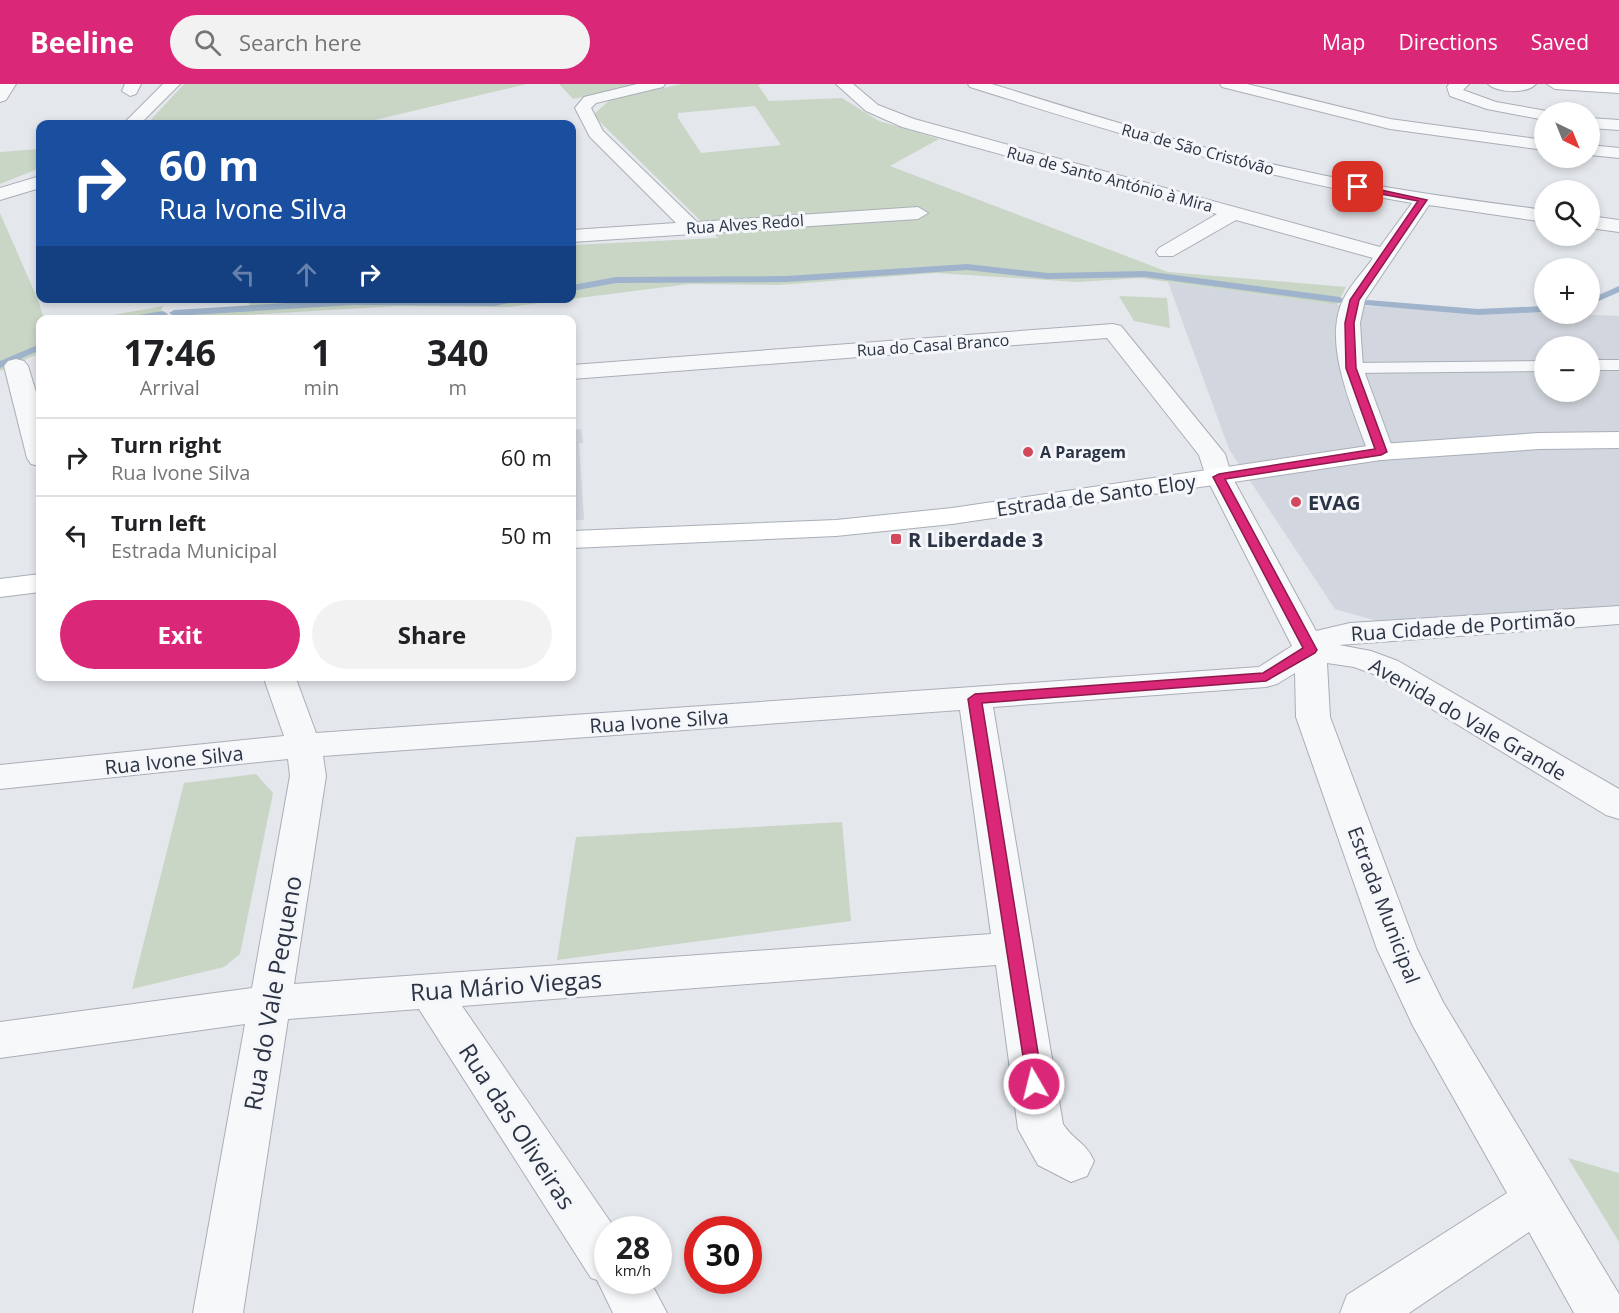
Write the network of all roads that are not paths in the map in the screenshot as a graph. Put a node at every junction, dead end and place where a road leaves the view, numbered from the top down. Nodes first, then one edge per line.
1 (8, 84) edge
2 (172, 84) edge
3 (657, 84) edge
4 (844, 84) edge
5 (976, 84) edge
6 (1228, 84) edge
7 (1461, 84) edge
8 (1496, 84) edge
9 (1528, 84) edge
10 (1555, 84) edge
11 (1619, 88) edge
12 (0, 97) edge
13 (1534, 113) edge
14 (135, 120) edge
15 (1600, 124) edge
16 (1619, 125) edge
17 (1534, 144) edge
18 (1600, 151) edge
19 (1619, 153) edge
20 (36, 183) edge
21 (0, 194) edge
22 (1423, 200) junction
23 (918, 213) dead end
24 (1234, 213) junction
25 (1534, 215) edge
26 (1600, 223) edge
27 (1619, 226) edge
28 (692, 228) junction
29 (576, 236) edge
30 (1166, 252) dead end
31 (1386, 255) junction
32 (1600, 365) edge
33 (1619, 365) edge
34 (16, 366) dead end
35 (1534, 366) edge
36 (1351, 368) junction
37 (576, 372) edge
38 (35, 412) edge
39 (1619, 440) edge
40 (1381, 452) junction
41 (1219, 477) junction
42 (576, 540) edge
43 (36, 584) edge
44 (0, 588) edge
45 (1619, 615) edge
46 (1310, 650) junction
47 (281, 681) edge
48 (975, 699) junction
49 (304, 746) junction
50 (0, 777) edge
51 (1619, 806) edge
52 (1014, 948) junction
53 (429, 990) junction
54 (272, 1003) junction
55 (0, 1040) edge
56 (1071, 1161) dead end
57 (1535, 1202) junction
58 (594, 1240) edge
59 (630, 1294) edge
60 (218, 1313) edge
61 (642, 1313) edge
62 (1365, 1313) edge
63 (1602, 1313) edge

1 - 12 street
2 - 14 street
3 - 28 street
4 - 24 street, Rua de Santo António à Mira
5 - 22 street, Rua de São Cristóvão
6 - 17 street
7 - 13 street
8 - 9 street
10 - 11 main road
15 - 16 street
18 - 19 street
20 - 21 street
22 - 25 street, Rua de São Cristóvão
22 - 31 street
23 - 28 street, Rua Alves Redol
24 - 30 street
24 - 31 street, Rua de Santo António à Mira
26 - 27 street
28 - 29 street, Rua Alves Redol
31 - 36 street
32 - 33 lane
34 - 38 street
35 - 36 lane
36 - 40 street
37 - 41 street, Rua do Casal Branco
39 - 40 main road, Estrada de Santo Eloy
40 - 41 main road, Estrada de Santo Eloy
41 - 42 main road, Estrada de Santo Eloy
41 - 46 street, Estrada Municipal
43 - 44 main road
45 - 46 street, Rua Cidade de Portimão
46 - 48 street, Rua Ivone Silva
46 - 51 street, Avenida do Vale Grande
46 - 57 street, Estrada Municipal
47 - 49 street, Rua do Vale Pequeno
48 - 49 street, Rua Ivone Silva
48 - 52 street
49 - 50 street, Rua Ivone Silva
49 - 54 street, Rua do Vale Pequeno
52 - 53 street, Rua Mário Viegas
52 - 56 street
53 - 54 street, Rua Mário Viegas
53 - 58 street, Rua das Oliveiras
54 - 55 street, Rua Mário Viegas
54 - 60 street, Rua do Vale Pequeno
57 - 62 street
57 - 63 street, Estrada Municipal
59 - 61 street

